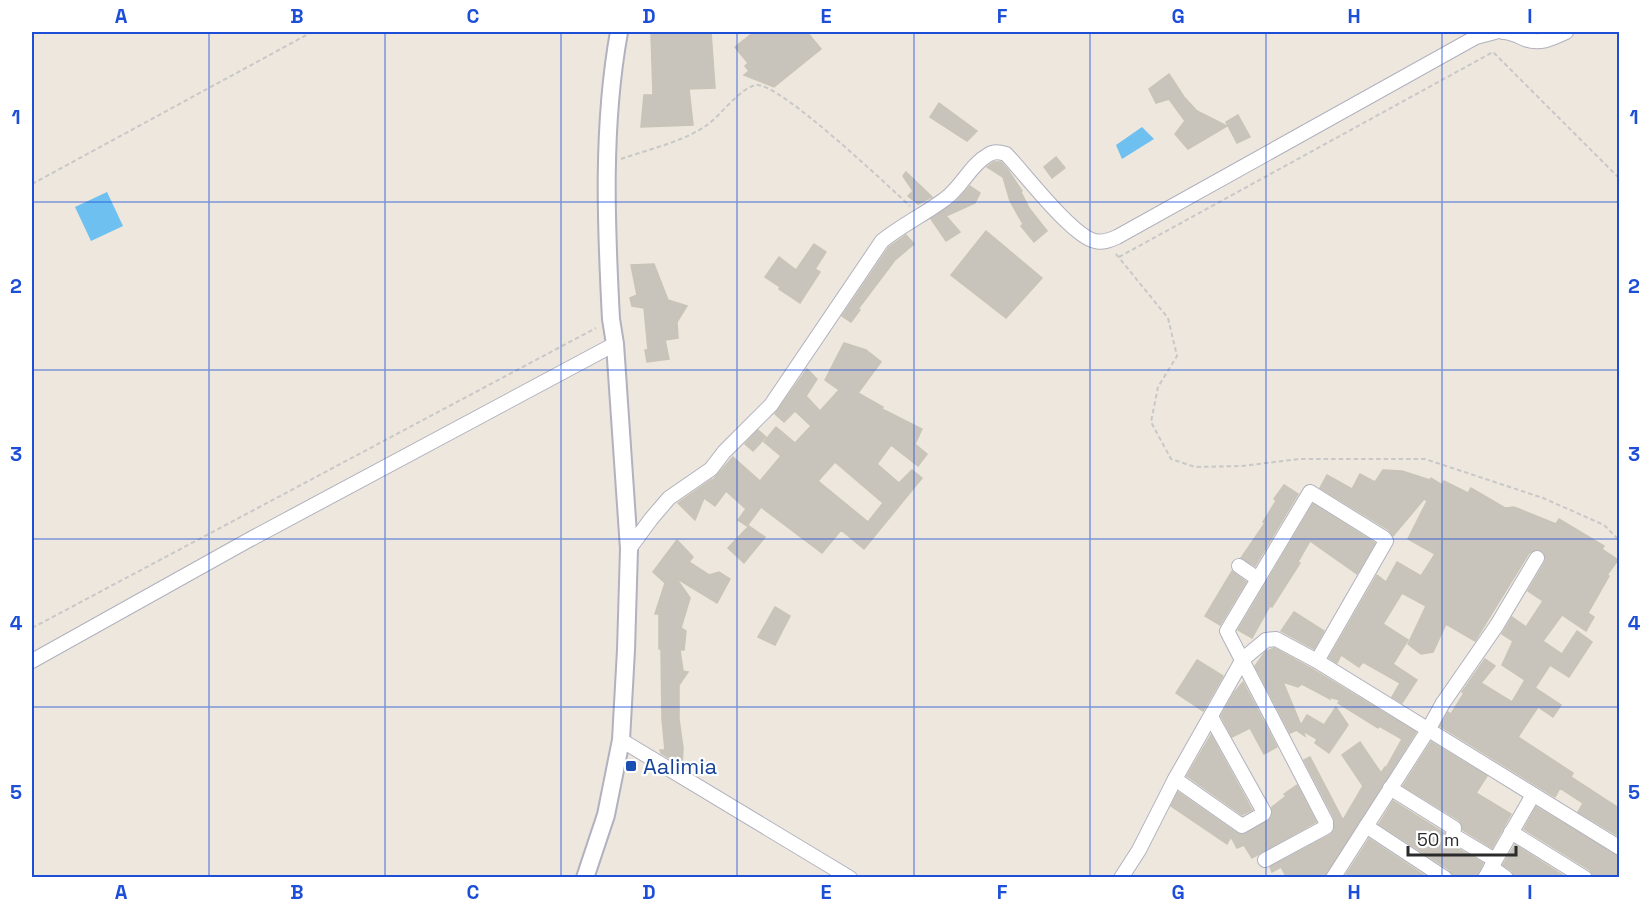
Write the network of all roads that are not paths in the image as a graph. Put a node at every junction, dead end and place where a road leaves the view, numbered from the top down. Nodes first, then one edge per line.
1 (619, 32) edge
2 (1495, 32) edge
3 (1503, 32) edge
4 (1508, 32) edge
5 (1566, 32) edge
6 (615, 344) junction
7 (629, 549) junction
8 (1537, 558) dead end
9 (1239, 566) dead end
10 (1258, 579) junction
11 (1244, 659) junction
12 (32, 661) edge
13 (1317, 661) junction
14 (1211, 717) junction
15 (1428, 730) junction
16 (621, 740) junction
17 (1175, 779) junction
18 (1390, 788) junction
19 (1533, 795) junction
20 (1366, 826) junction
21 (1511, 832) junction
22 (1620, 848) edge
23 (1265, 860) dead end
24 (1490, 868) edge
25 (585, 878) edge
26 (850, 878) edge
27 (1121, 878) edge
28 (1334, 878) edge
29 (1445, 878) edge
30 (1506, 878) edge
31 (1585, 878) edge

1 - 6 street
2 - 7 street
3 - 4 street
4 - 5 street
6 - 7 street
6 - 12 street
7 - 16 street
8 - 15 street
9 - 10 street
10 - 11 street
10 - 13 street
11 - 13 street
11 - 14 street
11 - 23 street
13 - 15 street
14 - 17 street
14 - 17 street
15 - 18 street
15 - 19 street
16 - 25 street
16 - 26 street
17 - 27 street
18 - 20 street
18 - 24 street
19 - 21 street
19 - 22 street
20 - 28 street
20 - 29 street
21 - 24 street
21 - 31 street
24 - 30 street

